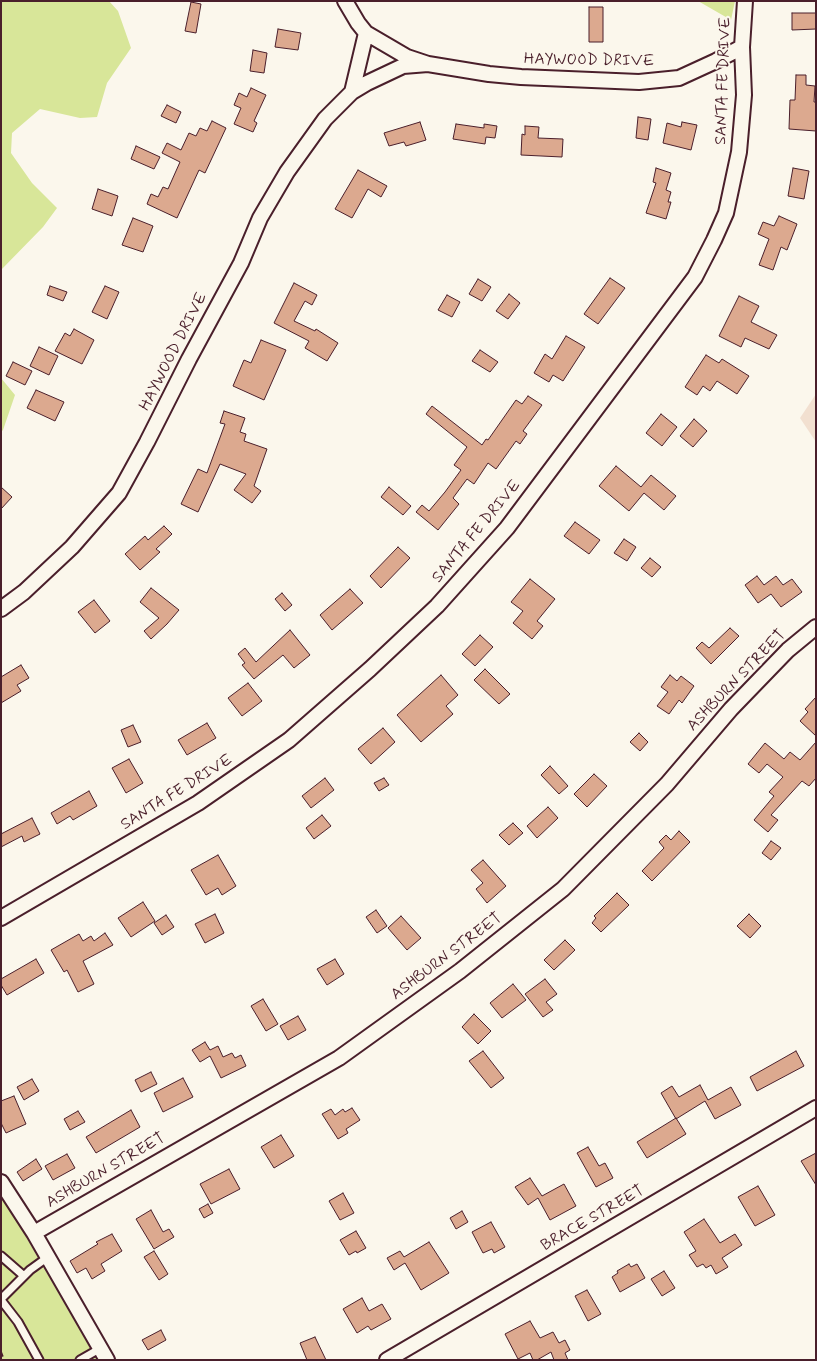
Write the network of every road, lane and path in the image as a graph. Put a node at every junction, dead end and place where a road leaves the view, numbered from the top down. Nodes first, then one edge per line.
1 (345, 1) edge
2 (745, 1) edge
3 (366, 33) junction
4 (742, 47) junction
5 (428, 64) junction
6 (352, 92) junction
7 (1, 608) edge
8 (814, 632) edge
9 (1, 918) edge
10 (816, 1108) edge
11 (1, 1182) edge
12 (34, 1233) junction
13 (1, 1256) edge
14 (48, 1257) junction
15 (24, 1276) junction
16 (1, 1299) edge
17 (1, 1352) edge
18 (104, 1354) edge
19 (4, 1360) edge
20 (39, 1360) edge
21 (80, 1360) edge
22 (387, 1360) edge

1 - 3 street
2 - 4 street, SANTA FE DRIVE
3 - 5 street, HAYWOOD DRIVE
3 - 6 street
4 - 5 street, HAYWOOD DRIVE
4 - 9 street, SANTA FE DRIVE
5 - 6 street, HAYWOOD DRIVE
6 - 7 street, HAYWOOD DRIVE
8 - 12 street, ASHBURN STREET
10 - 22 street, BRACE STREET
11 - 12 street
12 - 14 street
13 - 15 lane
14 - 15 lane
14 - 18 street
15 - 16 lane
16 - 20 lane
17 - 19 path
18 - 21 lane

